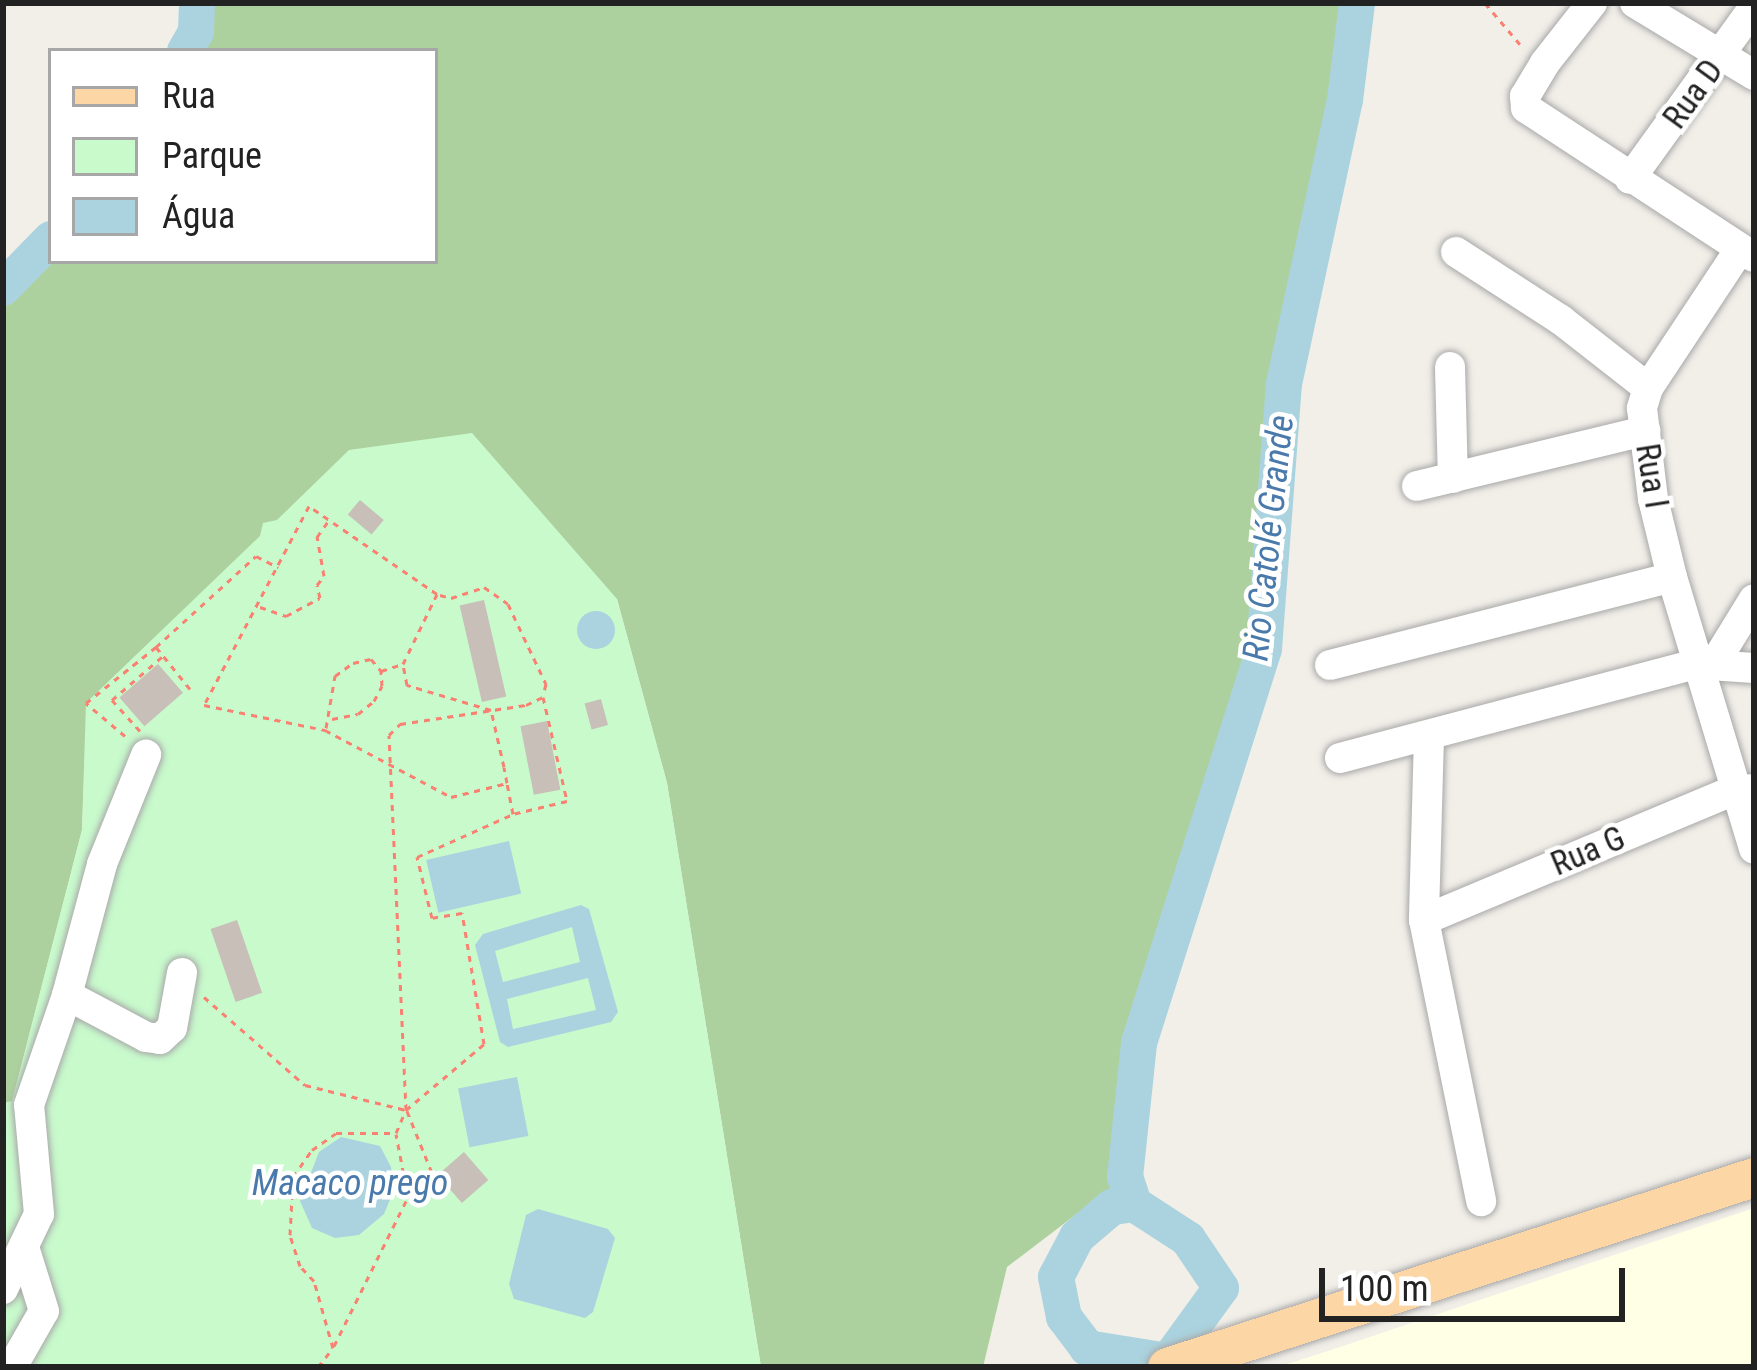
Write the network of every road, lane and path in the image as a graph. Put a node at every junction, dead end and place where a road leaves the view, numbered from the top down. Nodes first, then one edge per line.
1 (1486, 3) edge
2 (1592, 3) edge
3 (1636, 3) edge
4 (1754, 7) edge
5 (1721, 55) junction
6 (1545, 63) junction
7 (1754, 75) edge
8 (1630, 179) junction
9 (1456, 252) dead end
10 (1747, 253) edge
11 (1450, 367) dead end
12 (1648, 388) junction
13 (1645, 431) junction
14 (1453, 478) junction
15 (1417, 486) dead end
16 (329, 520) junction
17 (278, 567) junction
18 (417, 569) dead end
19 (1672, 577) junction
20 (410, 578) junction
21 (437, 594) junction
22 (1754, 599) edge
23 (258, 607) junction
24 (156, 646) junction
25 (163, 656) junction
26 (403, 664) junction
27 (1705, 664) junction
28 (1330, 665) dead end
29 (1754, 668) edge
30 (381, 671) junction
31 (190, 689) dead end
32 (540, 699) junction
33 (491, 710) junction
34 (330, 719) junction
35 (325, 730) junction
36 (1429, 736) junction
37 (142, 746) junction
38 (1340, 758) dead end
39 (392, 764) junction
40 (507, 783) junction
41 (1744, 789) edge
42 (513, 814) junction
43 (1754, 848) edge
44 (1424, 920) junction
45 (182, 973) joint
46 (67, 995) junction
47 (406, 1110) junction
48 (396, 1133) junction
49 (432, 1173) dead end
50 (1754, 1177) edge
51 (1481, 1201) dead end
52 (26, 1250) junction
53 (3, 1289) edge
54 (3, 1342) edge
55 (333, 1348) junction
56 (318, 1367) edge
57 (1167, 1367) edge

1 - 6 path
2 - 6 street
3 - 5 street
4 - 5 street, Rua D
5 - 7 street
5 - 8 street, Rua D
6 - 8 street
8 - 10 street
9 - 12 street
10 - 12 street
11 - 14 street
12 - 13 street, Rua I
13 - 14 street
13 - 19 street, Rua I
14 - 15 street
16 - 17 path
16 - 20 path
16 - 23 path
17 - 23 path
17 - 24 path
18 - 20 path
19 - 27 street, Rua I
19 - 28 street
20 - 21 path
21 - 26 path
21 - 32 path
22 - 27 street
23 - 35 path
24 - 25 path
24 - 37 path
25 - 31 path
25 - 37 path
26 - 30 path
26 - 33 path
27 - 29 street
27 - 36 street
27 - 41 street, Rua I
30 - 34 path
30 - 34 path
32 - 33 path
32 - 42 path
33 - 39 path
33 - 40 path
34 - 35 path
35 - 39 path
36 - 38 street
36 - 44 street
37 - 46 street
39 - 40 path
39 - 47 path
40 - 42 path
41 - 43 street, Rua I
41 - 44 street, Rua G
42 - 47 path
44 - 51 street
45 - 46 street
45 - 47 path
46 - 52 street
47 - 48 path
47 - 49 path
48 - 55 path
48 - 55 path
50 - 57 main road
52 - 53 street
52 - 54 street
55 - 56 path

